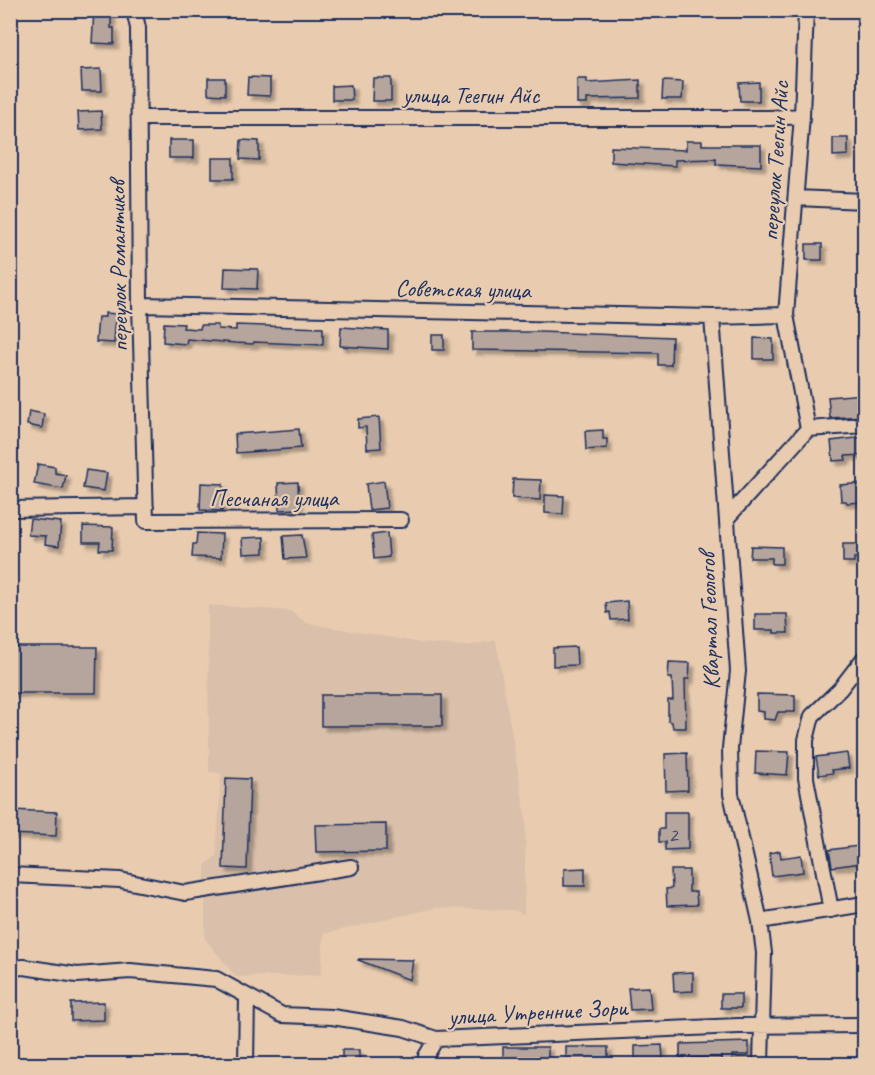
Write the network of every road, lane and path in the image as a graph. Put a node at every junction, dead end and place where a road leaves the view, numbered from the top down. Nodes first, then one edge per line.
1 (134, 10) edge
2 (806, 10) edge
3 (802, 116) junction
4 (140, 118) junction
5 (796, 198) junction
6 (864, 201) edge
7 (140, 305) junction
8 (786, 315) junction
9 (712, 317) junction
10 (864, 424) edge
11 (808, 429) junction
12 (146, 507) junction
13 (10, 508) edge
14 (727, 518) junction
15 (401, 520) dead end
16 (146, 521) joint
17 (864, 658) edge
18 (351, 867) dead end
19 (10, 875) edge
20 (864, 904) edge
21 (831, 910) junction
22 (760, 921) junction
23 (10, 968) edge
24 (247, 996) junction
25 (864, 1025) edge
26 (761, 1026) junction
27 (436, 1039) junction
28 (246, 1065) edge
29 (427, 1065) edge
30 (761, 1065) edge

1 - 4 street, переулок Романтиков
2 - 3 street, переулок Теегин Айс
3 - 4 street, улица Теегин Айс
3 - 5 street, переулок Теегин Айс
4 - 7 street, переулок Романтиков
5 - 6 street
5 - 8 street, переулок Теегин Айс
7 - 9 street, Советская улица
7 - 12 street, переулок Романтиков
8 - 9 street, Советская улица
8 - 11 street
9 - 14 street, Квартал Геологов
10 - 11 street
11 - 14 street
12 - 13 street
12 - 16 street, переулок Романтиков
14 - 22 street, Квартал Геологов
15 - 16 street, Песчаная улица
17 - 21 street
18 - 19 street
20 - 21 street
21 - 22 street
22 - 26 street, Квартал Геологов
23 - 24 street, улица Утренние Зори
24 - 27 street, улица Утренние Зори
24 - 28 street
25 - 26 street, улица Утренние Зори
26 - 27 street, улица Утренние Зори
26 - 30 street, Квартал Геологов
27 - 29 street

